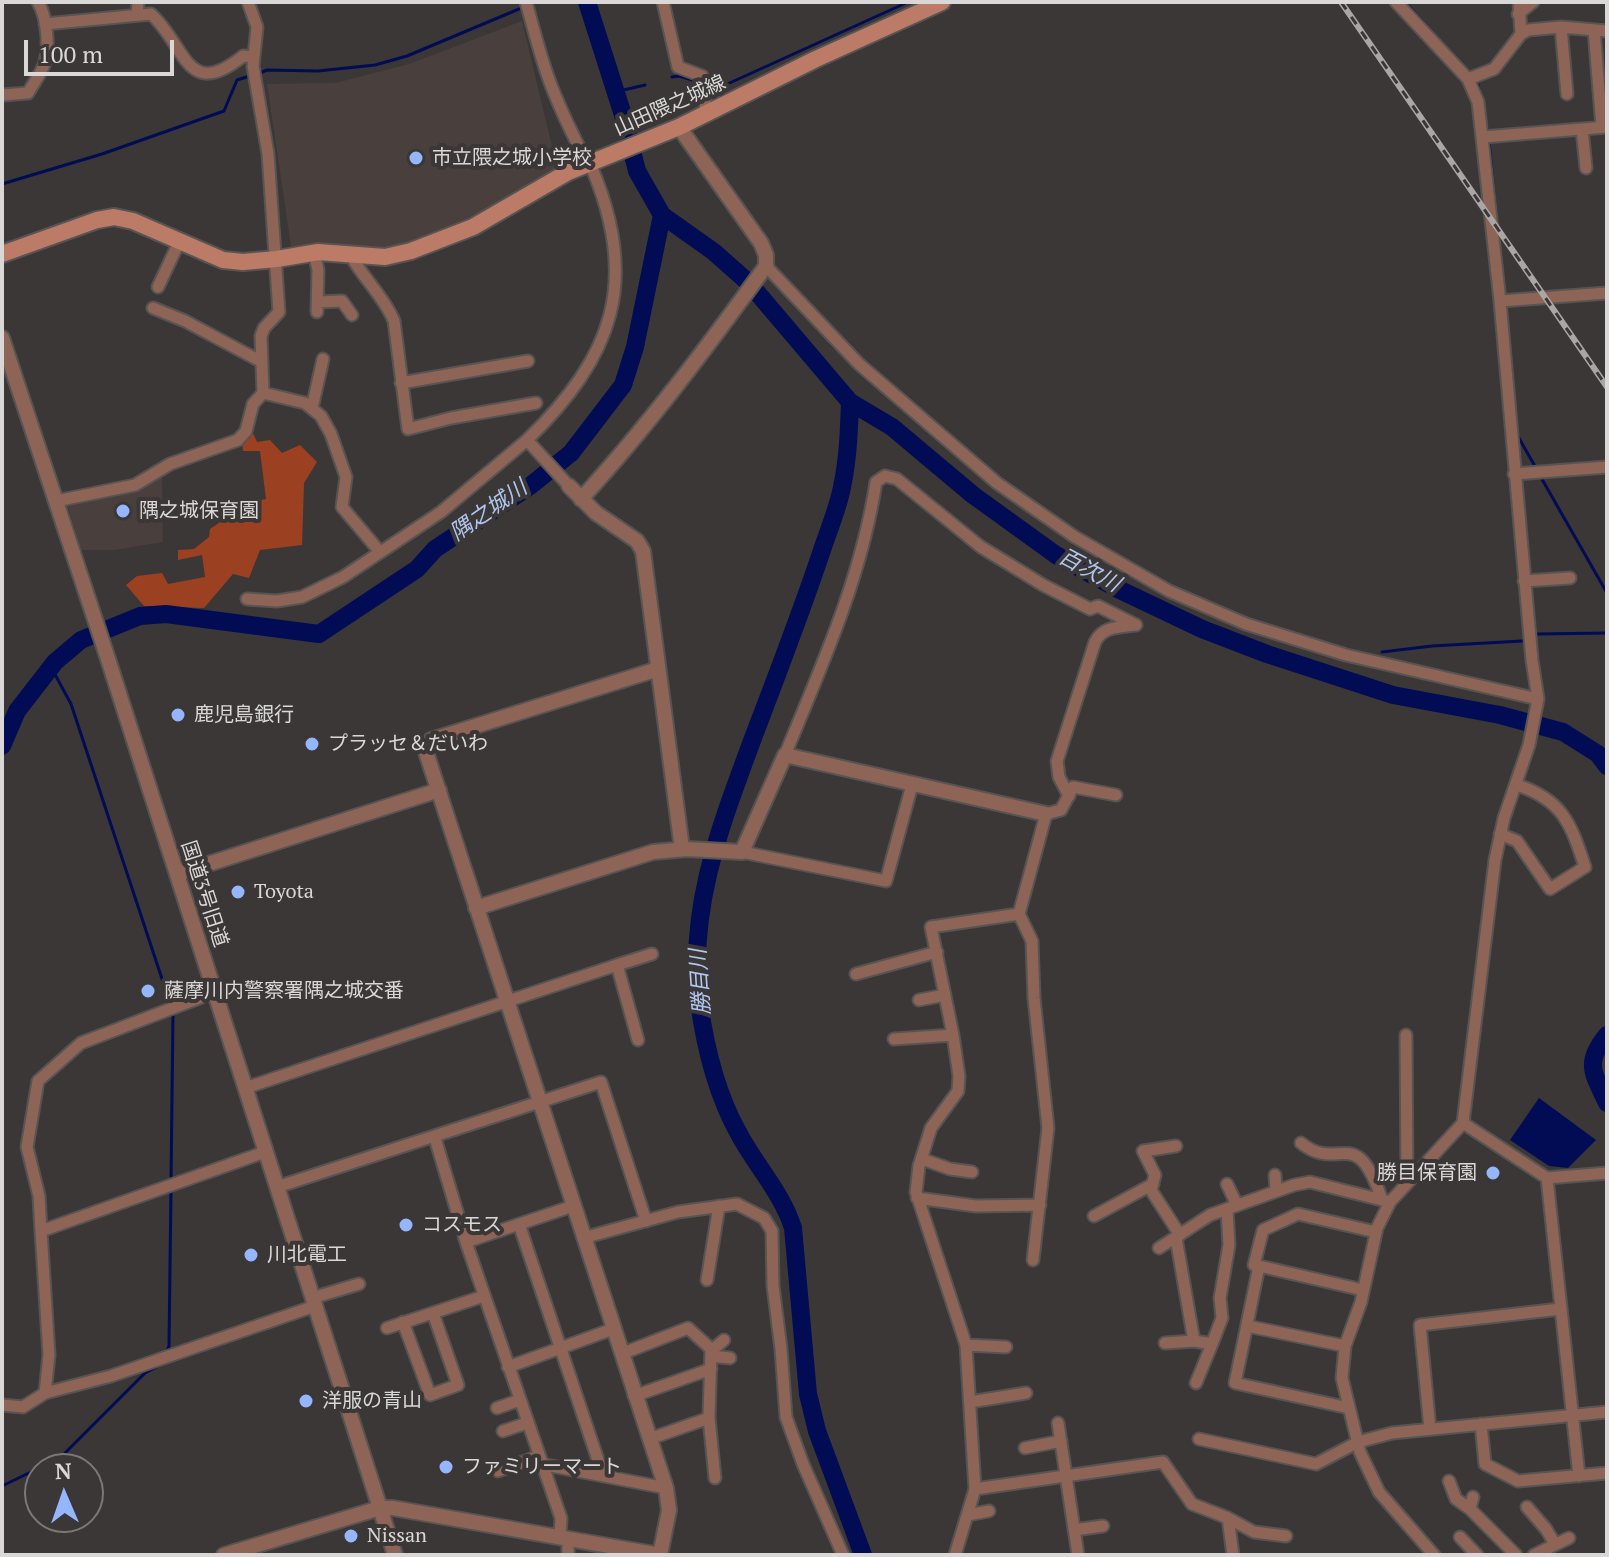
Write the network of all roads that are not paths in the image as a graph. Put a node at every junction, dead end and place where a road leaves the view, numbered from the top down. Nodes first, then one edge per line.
1 (38, 2) edge
2 (138, 2) edge
3 (248, 2) edge
4 (526, 2) edge
5 (663, 2) edge
6 (942, 2) edge
7 (1396, 2) edge
8 (1533, 2) edge
9 (1519, 8) edge
10 (137, 15) junction
11 (45, 24) junction
12 (1561, 27) junction
13 (1601, 31) edge
14 (1521, 34) junction
15 (253, 68) junction
16 (1468, 79) junction
17 (1567, 94) dead end
18 (2, 95) edge
19 (706, 113) junction
20 (1604, 127) edge
21 (673, 129) junction
22 (1582, 129) junction
23 (1487, 137) junction
24 (592, 162) junction
25 (1586, 168) dead end
26 (180, 240) junction
27 (314, 253) junction
28 (2, 254) edge
29 (351, 256) junction
30 (277, 259) junction
31 (764, 268) junction
32 (158, 287) dead end
33 (1607, 293) edge
34 (1503, 300) junction
35 (153, 308) dead end
36 (352, 315) dead end
37 (2, 338) edge
38 (323, 359) dead end
39 (528, 361) dead end
40 (262, 362) junction
41 (401, 383) junction
42 (263, 393) junction
43 (536, 403) dead end
44 (312, 408) junction
45 (529, 442) junction
46 (1607, 467) edge
47 (1514, 474) junction
48 (569, 486) joint
49 (581, 499) junction
50 (56, 501) junction
51 (380, 552) junction
52 (1570, 578) dead end
53 (1524, 581) junction
54 (247, 599) dead end
55 (658, 669) junction
56 (1538, 699) junction
57 (785, 755) junction
58 (912, 785) junction
59 (1517, 785) junction
60 (439, 790) junction
61 (1116, 795) dead end
62 (1069, 796) junction
63 (1046, 814) junction
64 (1500, 834) junction
65 (684, 849) junction
66 (739, 852) junction
67 (177, 874) junction
68 (476, 908) junction
69 (1019, 914) junction
70 (937, 952) junction
71 (652, 954) dead end
72 (617, 965) junction
73 (856, 974) dead end
74 (215, 992) junction
75 (945, 995) junction
76 (919, 1000) dead end
77 (507, 1003) junction
78 (953, 1035) junction
79 (1406, 1035) dead end
80 (894, 1039) dead end
81 (638, 1040) dead end
82 (245, 1088) junction
83 (539, 1104) junction
84 (1463, 1123) junction
85 (435, 1138) junction
86 (1301, 1143) dead end
87 (1176, 1146) dead end
88 (265, 1152) junction
89 (922, 1159) junction
90 (972, 1172) dead end
91 (1607, 1173) edge
92 (1275, 1175) dead end
93 (1547, 1178) junction
94 (1407, 1181) junction
95 (1153, 1184) junction
96 (1227, 1184) dead end
97 (277, 1187) junction
98 (1276, 1191) junction
99 (917, 1198) junction
100 (1386, 1201) junction
101 (1040, 1205) junction
102 (573, 1206) junction
103 (719, 1206) junction
104 (1232, 1207) junction
105 (1094, 1216) dead end
106 (646, 1221) junction
107 (519, 1224) junction
108 (41, 1231) junction
109 (1376, 1232) junction
110 (1178, 1236) junction
111 (583, 1238) junction
112 (466, 1242) junction
113 (1159, 1248) dead end
114 (1033, 1260) dead end
115 (1259, 1266) junction
116 (707, 1280) dead end
117 (359, 1284) dead end
118 (1363, 1290) junction
119 (484, 1296) junction
120 (313, 1302) junction
121 (1560, 1309) junction
122 (433, 1313) junction
123 (697, 1319) dead end
124 (403, 1322) junction
125 (1247, 1326) junction
126 (387, 1328) dead end
127 (613, 1329) junction
128 (694, 1334) junction
129 (724, 1340) dead end
130 (1194, 1341) junction
131 (1165, 1343) dead end
132 (1212, 1344) junction
133 (966, 1345) junction
134 (1345, 1346) junction
135 (1006, 1347) dead end
136 (561, 1348) junction
137 (621, 1354) junction
138 (711, 1354) junction
139 (730, 1358) dead end
140 (508, 1367) junction
141 (711, 1369) junction
142 (1196, 1383) dead end
143 (45, 1393) junction
144 (1026, 1393) dead end
145 (634, 1396) junction
146 (520, 1400) junction
147 (970, 1402) junction
148 (2, 1405) edge
149 (497, 1408) dead end
150 (1349, 1408) junction
151 (1607, 1412) edge
152 (1571, 1415) junction
153 (709, 1418) junction
154 (527, 1423) junction
155 (1058, 1423) dead end
156 (1481, 1424) junction
157 (1430, 1429) junction
158 (503, 1431) dead end
159 (649, 1439) junction
160 (1199, 1439) dead end
161 (1061, 1441) junction
162 (1358, 1442) junction
163 (1025, 1448) dead end
164 (540, 1460) junction
165 (498, 1471) dead end
166 (1607, 1473) edge
167 (603, 1475) junction
168 (1066, 1476) junction
169 (1579, 1476) junction
170 (715, 1478) dead end
171 (1449, 1481) dead end
172 (666, 1488) junction
173 (975, 1489) junction
174 (1527, 1507) dead end
175 (380, 1508) junction
176 (989, 1511) dead end
177 (968, 1515) junction
178 (1228, 1518) junction
179 (1103, 1526) dead end
180 (1074, 1530) junction
181 (1286, 1536) dead end
182 (1460, 1537) dead end
183 (564, 1538) junction
184 (1569, 1538) dead end
185 (1555, 1544) junction
186 (233, 1554) edge
187 (1540, 1554) edge
188 (395, 1555) edge
189 (568, 1555) edge
190 (660, 1555) edge
191 (843, 1555) edge
192 (955, 1555) edge
193 (1078, 1555) edge
194 (1233, 1555) edge
195 (1434, 1555) edge
196 (1477, 1555) edge
197 (1516, 1555) edge

1 - 11 street
2 - 10 street
3 - 15 street
4 - 24 street
5 - 19 street
6 - 19 main road, 山田隈之城線
7 - 16 street
8 - 9 street
9 - 14 street
10 - 11 street
10 - 15 street
11 - 18 street
12 - 13 street
12 - 14 street
12 - 17 street
13 - 20 street
14 - 16 street
15 - 30 street
16 - 23 street
19 - 21 main road, 山田隈之城線
20 - 22 street
21 - 24 main road, 山田隈之城線
21 - 31 street
22 - 23 street
22 - 25 street
23 - 34 street
24 - 29 main road, 山田隈之城線
24 - 45 street
26 - 28 main road, 山田隈之城線
26 - 30 main road, 山田隈之城線
26 - 32 street
27 - 29 main road, 山田隈之城線
27 - 30 main road, 山田隈之城線
27 - 36 street
29 - 41 street
30 - 40 street
31 - 49 street
31 - 56 street
33 - 34 street
34 - 47 street
35 - 40 street
37 - 50 street, 国道3号旧道
38 - 44 street
39 - 41 street
40 - 42 street
41 - 43 street
42 - 44 street
42 - 50 street
44 - 51 street
45 - 48 street
45 - 51 street
46 - 47 street
47 - 53 street
48 - 49 street
49 - 55 street
50 - 67 street, 国道3号旧道
51 - 54 street
52 - 53 street
53 - 56 street
55 - 60 street
55 - 65 street
56 - 59 street
57 - 58 street
57 - 62 street
57 - 66 street
58 - 63 street
58 - 66 street
59 - 64 street
59 - 64 street
60 - 67 street
60 - 68 street
61 - 62 street
62 - 63 street
63 - 69 street
64 - 84 street
65 - 66 street
65 - 68 street
67 - 74 street, 国道3号旧道
68 - 77 street
69 - 70 street
69 - 101 street
70 - 73 street
70 - 75 street
71 - 72 street
72 - 77 street
72 - 81 street
74 - 82 street, 国道3号旧道
74 - 108 street
75 - 76 street
75 - 78 street
77 - 82 street
77 - 83 street
78 - 80 street
78 - 89 street
79 - 94 street
82 - 88 street, 国道3号旧道
83 - 85 street
83 - 102 street
83 - 106 street
84 - 93 street
84 - 94 street
85 - 97 street
85 - 112 street
86 - 100 street
87 - 95 street
88 - 97 street, 国道3号旧道
88 - 108 street
89 - 90 street
89 - 99 street
91 - 93 street
92 - 98 street
93 - 121 street
94 - 100 street
95 - 105 street
95 - 110 street
96 - 104 street
97 - 120 street, 国道3号旧道
98 - 100 street
98 - 104 street
99 - 101 street
99 - 133 street
100 - 109 street
101 - 114 street
102 - 107 street
102 - 111 street
103 - 106 street
103 - 116 street
103 - 191 street
104 - 110 street
104 - 132 street
106 - 111 street
107 - 112 street
107 - 136 street
108 - 143 street
109 - 115 street
109 - 118 street
110 - 113 street
110 - 130 street
111 - 127 street
112 - 119 street
115 - 118 street
115 - 125 street
117 - 120 street
118 - 134 street
119 - 122 street
119 - 140 street
120 - 143 street
120 - 175 street, 国道3号旧道
121 - 152 street
121 - 157 street
122 - 124 street
122 - 124 street
123 - 128 street
124 - 126 street
125 - 134 street
125 - 150 street
127 - 136 street
127 - 137 street
128 - 137 street
128 - 138 street
129 - 138 street
130 - 131 street
130 - 132 street
132 - 142 street
133 - 135 street
133 - 147 street
134 - 150 street
136 - 140 street
136 - 167 street
137 - 145 street
138 - 139 street
138 - 141 street
140 - 146 street
141 - 145 street
141 - 153 street
143 - 148 street
144 - 147 street
145 - 159 street
146 - 149 street
146 - 154 street
147 - 173 street
150 - 162 street
151 - 152 street
152 - 156 street
152 - 169 street
153 - 159 street
153 - 170 street
154 - 158 street
154 - 164 street
155 - 161 street
156 - 157 street
156 - 169 street
157 - 162 street
159 - 172 street
160 - 162 street
161 - 163 street
161 - 168 street
162 - 195 street
164 - 165 street
164 - 167 street
164 - 183 street
166 - 169 street
167 - 172 street
168 - 173 street
168 - 178 street
168 - 180 street
171 - 197 street
172 - 190 street
173 - 177 street
174 - 185 street
175 - 183 street
175 - 186 street
175 - 188 street, 国道3号旧道
176 - 177 street
177 - 192 street
178 - 181 street
178 - 194 street
179 - 180 street
180 - 193 street
182 - 196 street
183 - 189 street
183 - 190 street
184 - 185 street
185 - 187 street

